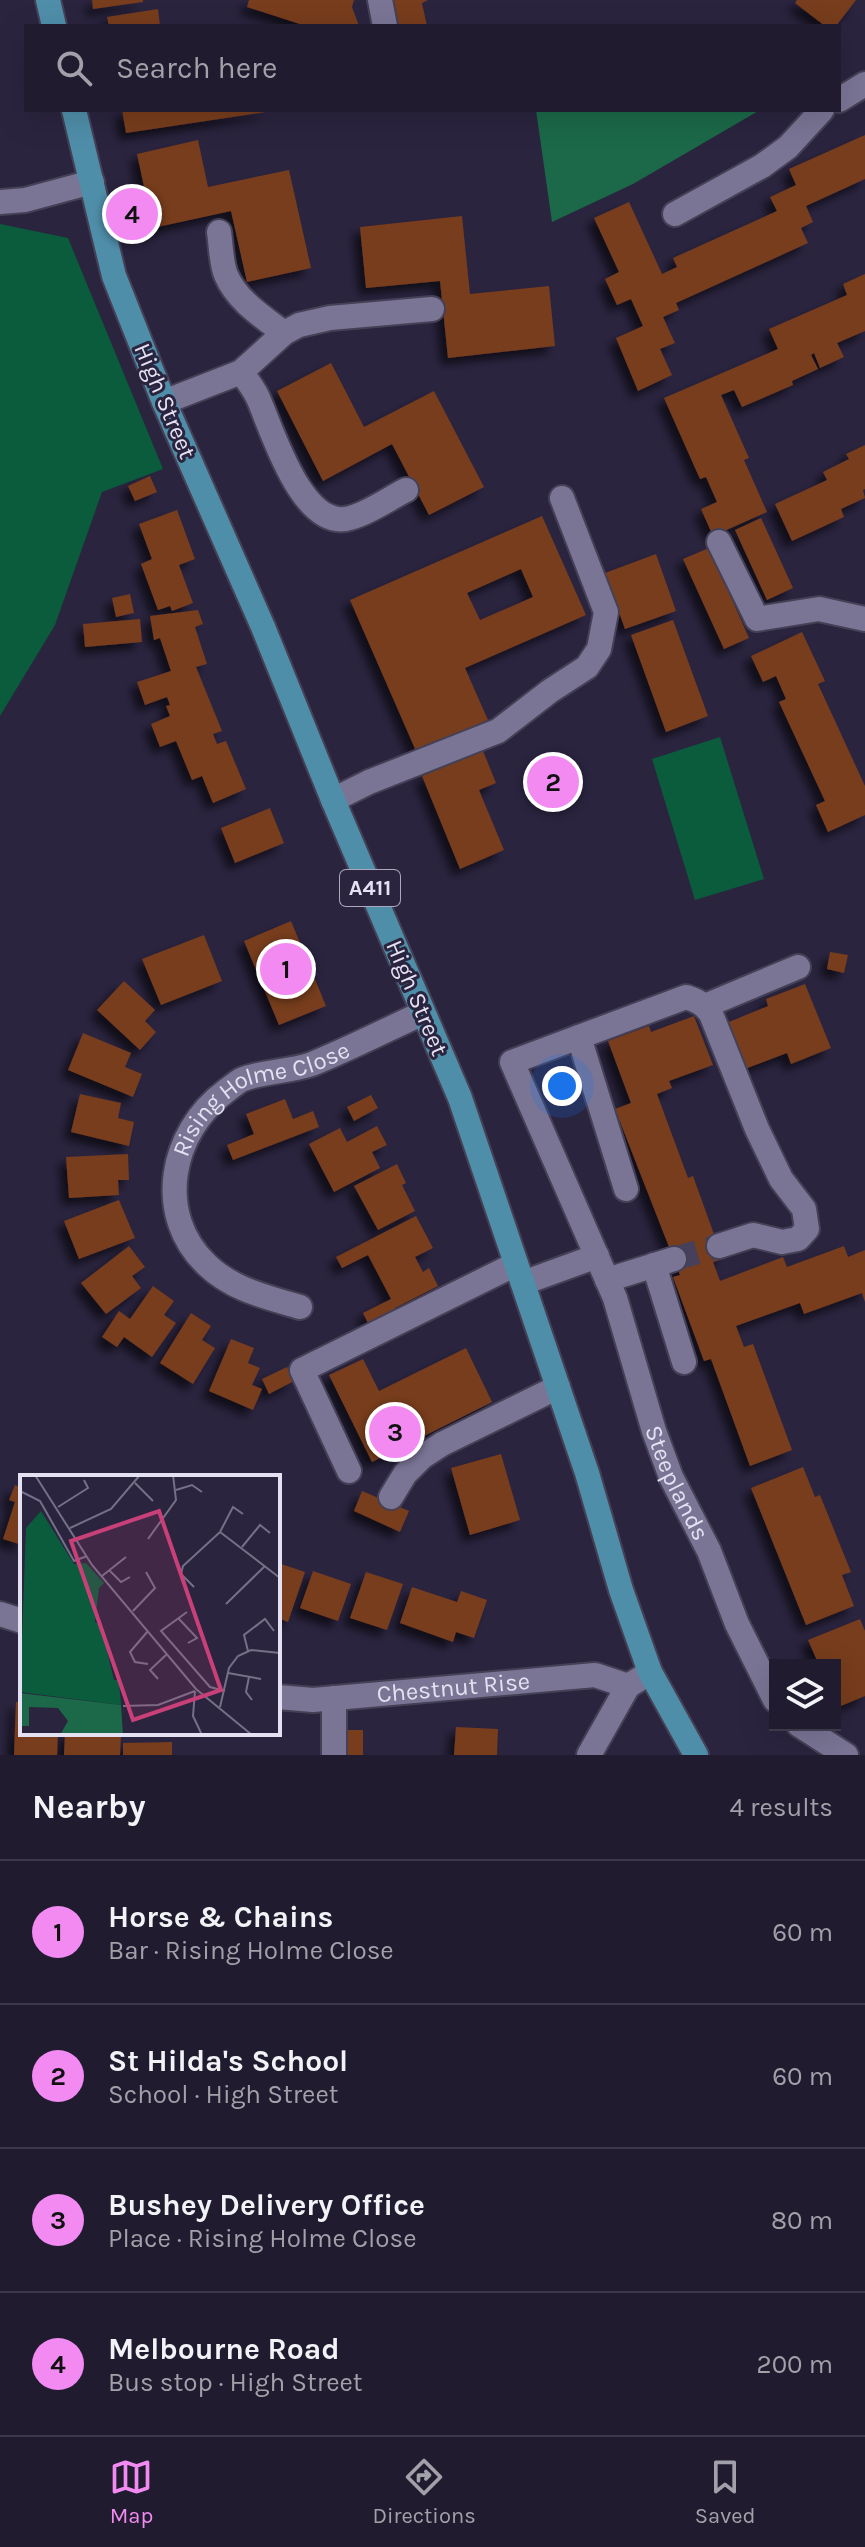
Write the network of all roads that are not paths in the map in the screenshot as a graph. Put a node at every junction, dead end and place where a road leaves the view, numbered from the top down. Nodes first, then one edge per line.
1 (48, 0) edge
2 (380, 0) edge
3 (54, 24) edge
4 (385, 24) edge
5 (865, 84) edge
6 (841, 99) edge
7 (74, 112) edge
8 (820, 112) edge
9 (92, 182) junction
10 (0, 202) edge
11 (675, 214) dead end
12 (219, 232) dead end
13 (432, 309) dead end
14 (284, 333) junction
15 (241, 372) junction
16 (164, 402) junction
17 (406, 490) dead end
18 (562, 498) dead end
19 (719, 542) dead end
20 (865, 619) edge
21 (333, 800) junction
22 (798, 967) dead end
23 (705, 1006) junction
24 (423, 1013) junction
25 (579, 1037) junction
26 (626, 1189) dead end
27 (719, 1246) tunnel mouth
28 (597, 1256) junction
29 (519, 1273) junction
30 (607, 1280) junction
31 (300, 1307) dead end
32 (684, 1362) dead end
33 (558, 1387) junction
34 (349, 1471) dead end
35 (391, 1497) dead end
36 (0, 1614) edge
37 (20, 1620) edge
38 (650, 1672) junction
39 (628, 1686) junction
40 (769, 1688) edge
41 (280, 1697) edge
42 (334, 1698) junction
43 (808, 1731) edge
44 (334, 1755) edge
45 (589, 1755) edge
46 (696, 1755) edge
47 (846, 1755) edge

1 - 3 main road
2 - 4 street
5 - 6 street
7 - 9 main road, High Street / A411
8 - 11 street
9 - 10 street
9 - 16 main road, High Street / A411
12 - 14 street
13 - 14 street
14 - 15 street
15 - 16 street
15 - 17 street
16 - 21 main road, High Street / A411
18 - 21 street
19 - 20 street
21 - 24 main road, High Street / A411
22 - 23 street
23 - 25 street, Steeplands
23 - 27 street
24 - 29 main road, High Street / A411
24 - 31 street, Rising Holme Close
25 - 26 street
25 - 28 street, Steeplands
28 - 29 street
28 - 30 street, Steeplands
29 - 33 main road, High Street / A411
29 - 34 street
30 - 32 street
30 - 40 street, Steeplands
33 - 35 street
33 - 38 main road, High Street / A411
36 - 37 street
38 - 39 street
38 - 46 main road, A411
39 - 42 street, Chestnut Rise
39 - 45 street
41 - 42 street, Chestnut Rise
42 - 44 street
43 - 47 street

